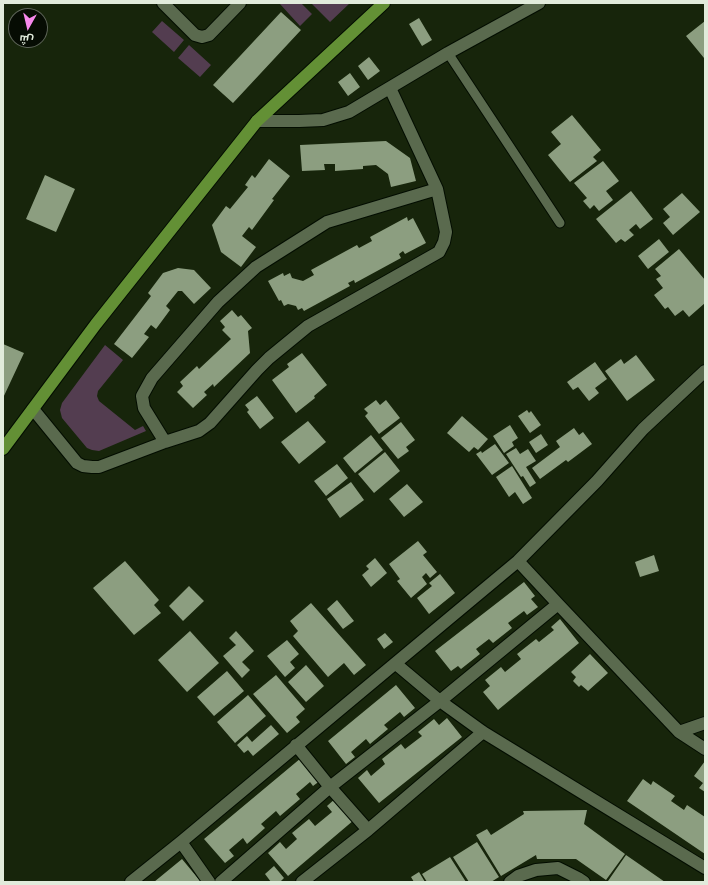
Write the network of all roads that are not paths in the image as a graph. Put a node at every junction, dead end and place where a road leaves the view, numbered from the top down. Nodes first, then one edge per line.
1 (163, 3) edge
2 (240, 3) edge
3 (384, 3) edge
4 (539, 3) edge
5 (448, 53) junction
6 (390, 88) junction
7 (256, 121) junction
8 (437, 189) junction
9 (560, 223) dead end
10 (705, 371) edge
11 (33, 409) junction
12 (165, 442) junction
13 (3, 449) edge
14 (518, 561) junction
15 (558, 604) junction
16 (396, 664) junction
17 (440, 701) junction
18 (705, 723) edge
19 (483, 732) junction
20 (679, 732) junction
21 (296, 745) junction
22 (705, 749) edge
23 (330, 787) junction
24 (368, 830) junction
25 (181, 842) junction
26 (705, 868) edge
27 (131, 882) edge
28 (209, 882) edge
29 (221, 882) edge
30 (302, 882) edge
31 (510, 882) edge
32 (584, 882) edge

1 - 2 street
3 - 7 main road
4 - 5 street
5 - 6 street
5 - 9 lane
6 - 7 street
6 - 8 street
7 - 11 main road
8 - 12 street
8 - 12 street
10 - 14 street
11 - 12 street
11 - 13 main road
14 - 15 street
14 - 16 street
15 - 17 street
15 - 20 street
16 - 17 street
16 - 21 street
17 - 19 street
17 - 23 street
18 - 20 street
19 - 24 street
19 - 26 street
20 - 22 street
21 - 23 street
21 - 25 street
23 - 24 street
23 - 29 street
24 - 30 street
25 - 27 street
25 - 28 street
31 - 32 street

